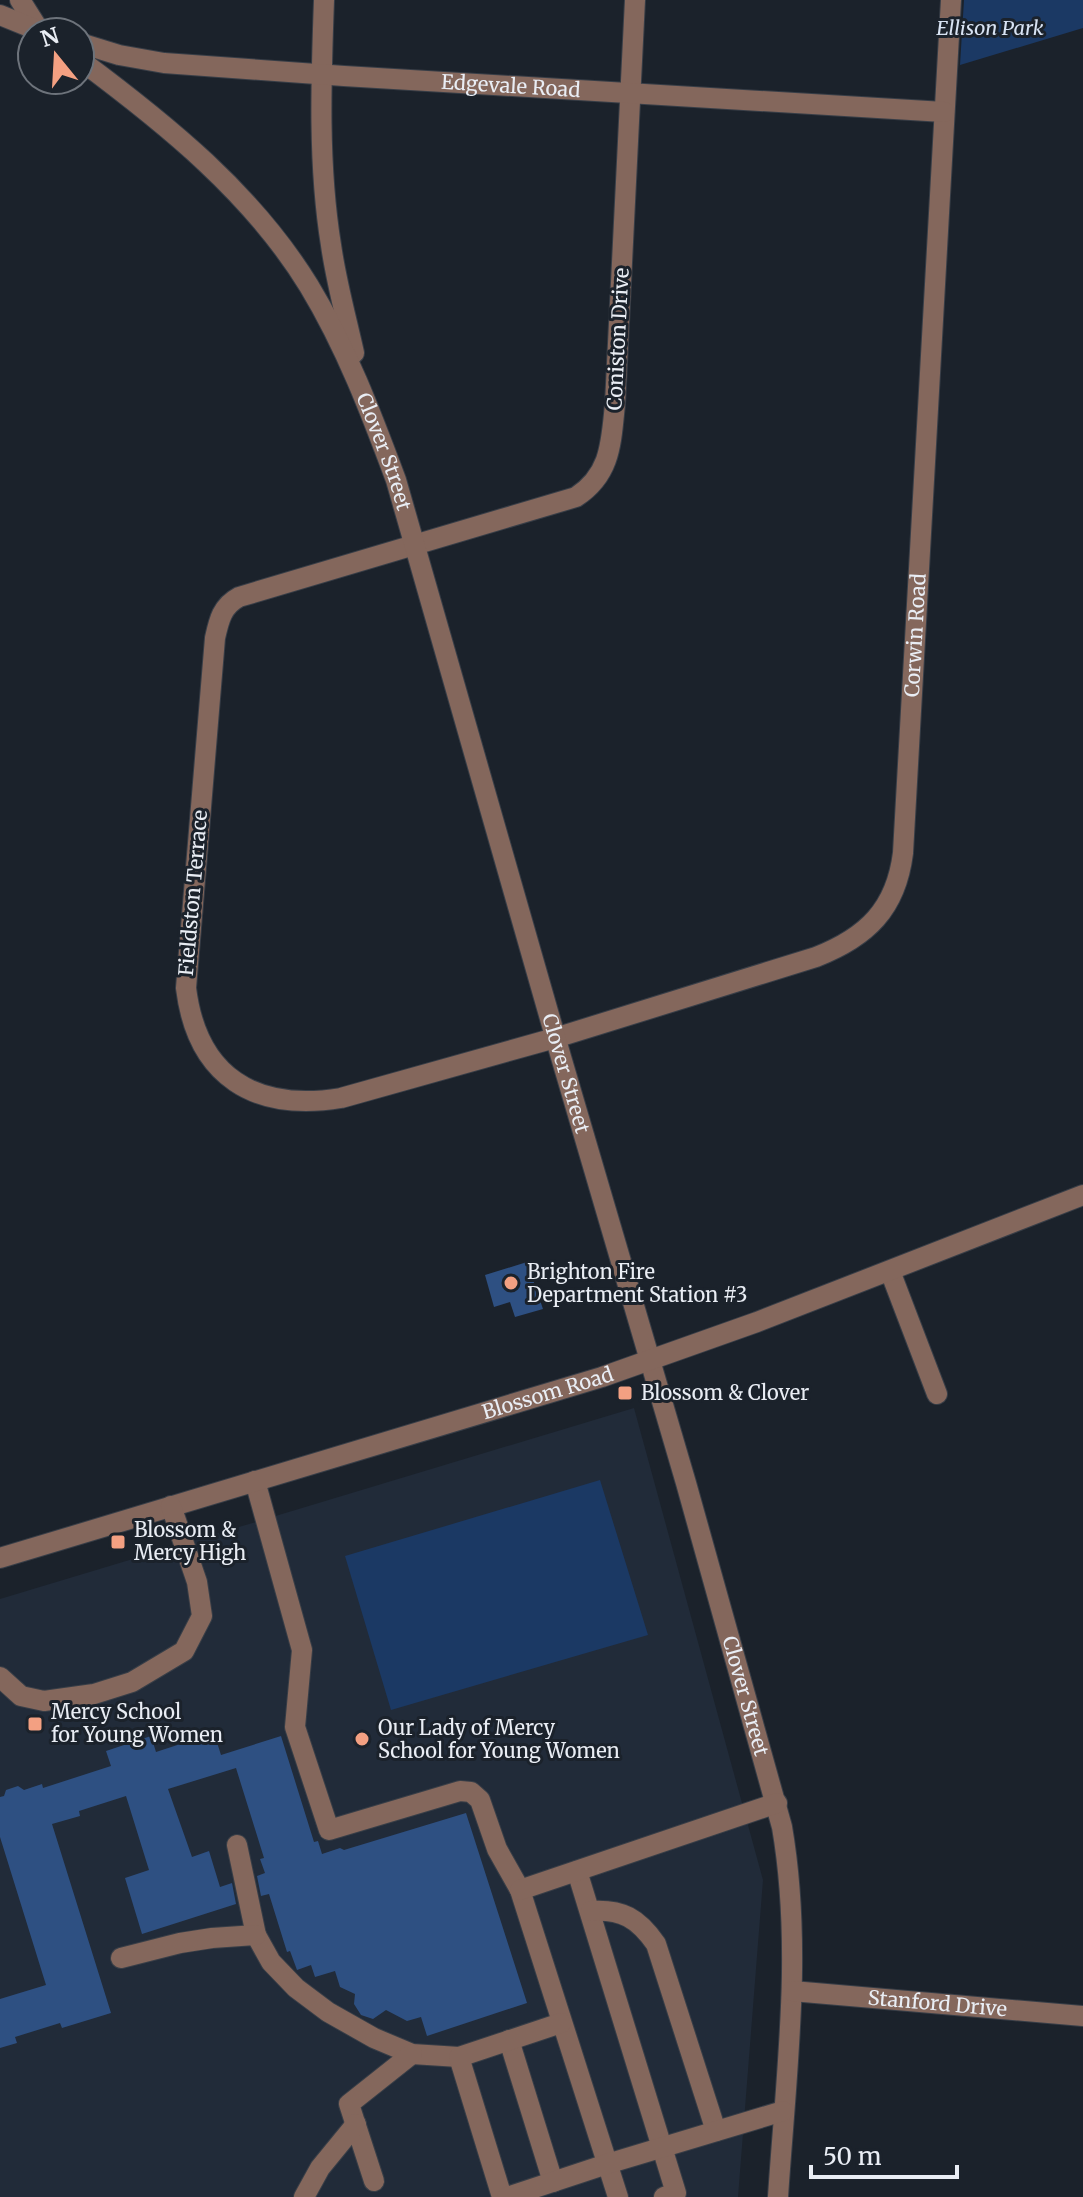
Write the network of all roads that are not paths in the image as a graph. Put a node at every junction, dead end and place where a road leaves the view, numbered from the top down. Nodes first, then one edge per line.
1 (324, 0) edge
2 (635, 0) edge
3 (951, 0) edge
4 (96, 48) edge
5 (96, 72) edge
6 (321, 75) junction
7 (631, 94) junction
8 (944, 112) junction
9 (362, 389) junction
10 (415, 545) junction
11 (555, 1038) junction
12 (1083, 1195) edge
13 (890, 1271) junction
14 (649, 1360) junction
15 (937, 1394) dead end
16 (255, 1481) junction
17 (171, 1506) junction
18 (0, 1558) edge
19 (0, 1677) edge
20 (10, 1696) edge
21 (777, 1803) junction
22 (237, 1845) dead end
23 (577, 1871) junction
24 (520, 1890) junction
25 (591, 1911) junction
26 (256, 1935) junction
27 (121, 1958) dead end
28 (792, 1991) junction
29 (1083, 2016) edge
30 (561, 2023) junction
31 (509, 2040) junction
32 (412, 2054) junction
33 (459, 2057) junction
34 (783, 2111) junction
35 (356, 2124) junction
36 (716, 2131) junction
37 (662, 2147) junction
38 (607, 2164) junction
39 (374, 2181) dead end
40 (553, 2182) junction
41 (304, 2197) edge
42 (505, 2197) edge
43 (618, 2197) edge
44 (664, 2197) edge
45 (778, 2197) edge

1 - 6 street
2 - 7 street, Coniston Drive
3 - 8 street, Corwin Road
4 - 6 street, Edgevale Road
5 - 9 street, Clover Street
6 - 7 street, Edgevale Road
6 - 9 street
7 - 8 street, Edgevale Road
7 - 10 street, Coniston Drive
8 - 11 street, Corwin Road
9 - 10 street, Clover Street
10 - 11 street, Clover Street
10 - 11 street, Fieldston Terrace
11 - 14 street, Clover Street
12 - 13 street, Blossom Road
13 - 14 street, Blossom Road
13 - 15 street
14 - 16 street, Blossom Road
14 - 21 street, Clover Street
16 - 17 street, Blossom Road
16 - 24 street
17 - 18 street, Blossom Road
17 - 20 street
19 - 20 street
21 - 23 street
21 - 28 street, Clover Street
22 - 26 street
23 - 24 street
23 - 25 street
24 - 30 street
25 - 36 street
25 - 37 street
26 - 27 street
26 - 32 street
28 - 29 street, Stanford Drive
28 - 34 street, Clover Street
30 - 31 street
30 - 38 street
31 - 33 street
31 - 40 street
32 - 33 street
32 - 35 street
33 - 42 street
34 - 36 street
34 - 45 street, Clover Street
35 - 39 street
35 - 41 street
36 - 37 street
37 - 38 street
37 - 44 street
38 - 40 street
38 - 43 street
40 - 42 street

